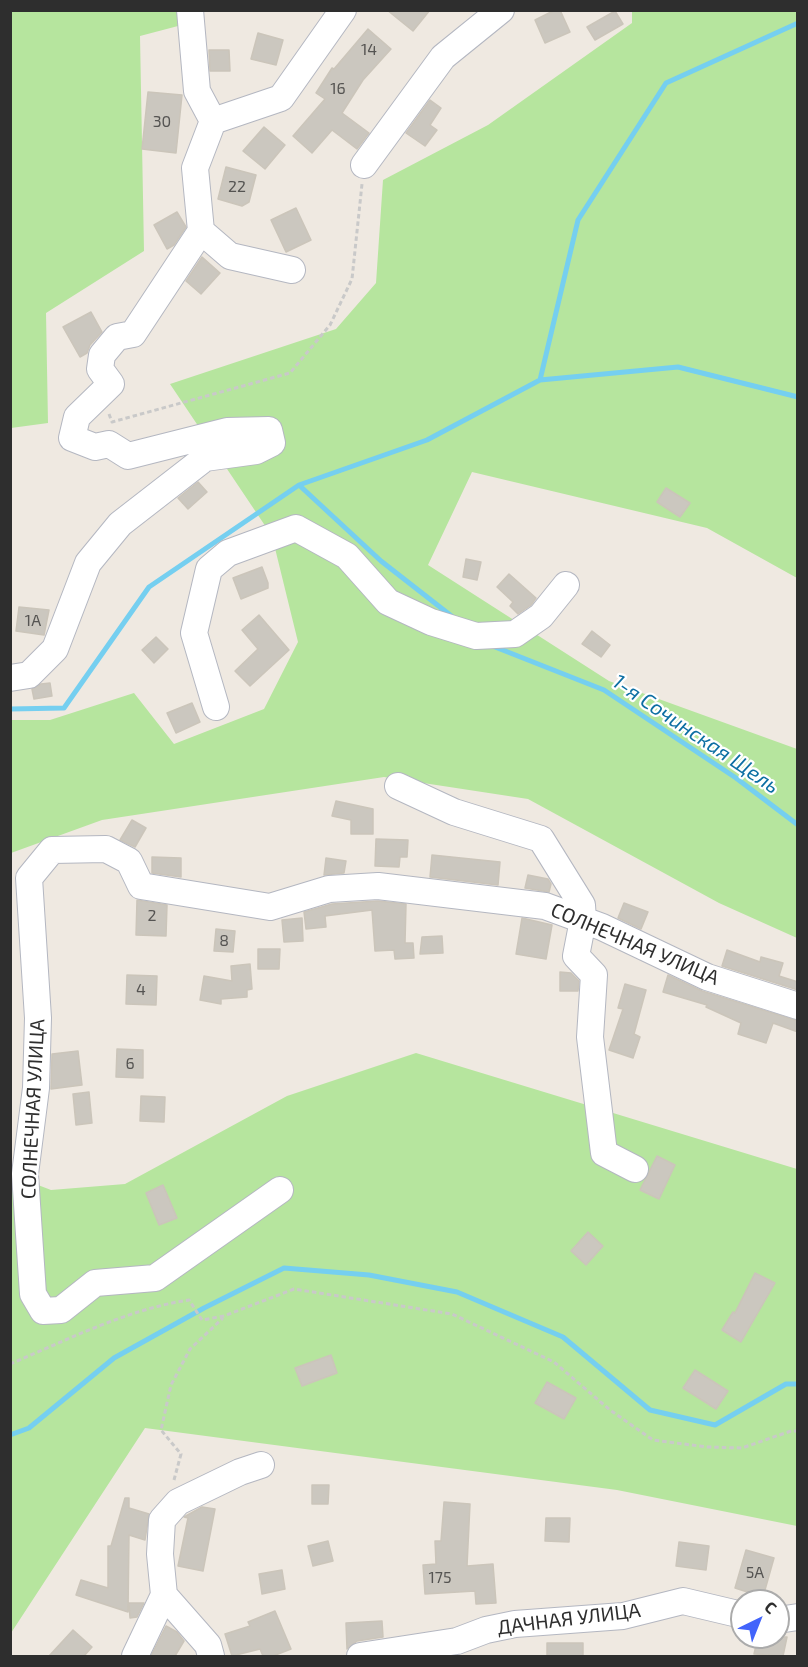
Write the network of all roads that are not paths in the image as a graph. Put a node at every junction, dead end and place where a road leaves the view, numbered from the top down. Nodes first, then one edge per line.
1 (190, 10) edge
2 (343, 10) edge
3 (501, 10) edge
4 (213, 121) junction
5 (364, 165) road end
6 (201, 231) junction
7 (292, 270) dead end
8 (566, 585) dead end
9 (10, 678) edge
10 (216, 707) dead end
11 (398, 786) dead end
12 (583, 920) junction
13 (798, 1006) edge
14 (635, 1169) dead end
15 (280, 1190) dead end
16 (261, 1465) dead end
17 (164, 1595) junction
18 (730, 1612) edge
19 (135, 1656) edge
20 (211, 1656) edge
21 (360, 1656) edge

1 - 4 street
2 - 4 street
3 - 5 street
4 - 6 street
6 - 7 street
6 - 9 street
8 - 10 street
11 - 12 street
12 - 13 street, СОЛНЕЧНАЯ УЛИЦА
12 - 14 street
12 - 15 street, СОЛНЕЧНАЯ УЛИЦА
16 - 17 street
17 - 19 street
17 - 20 street
18 - 21 street, ДАЧНАЯ УЛИЦА

